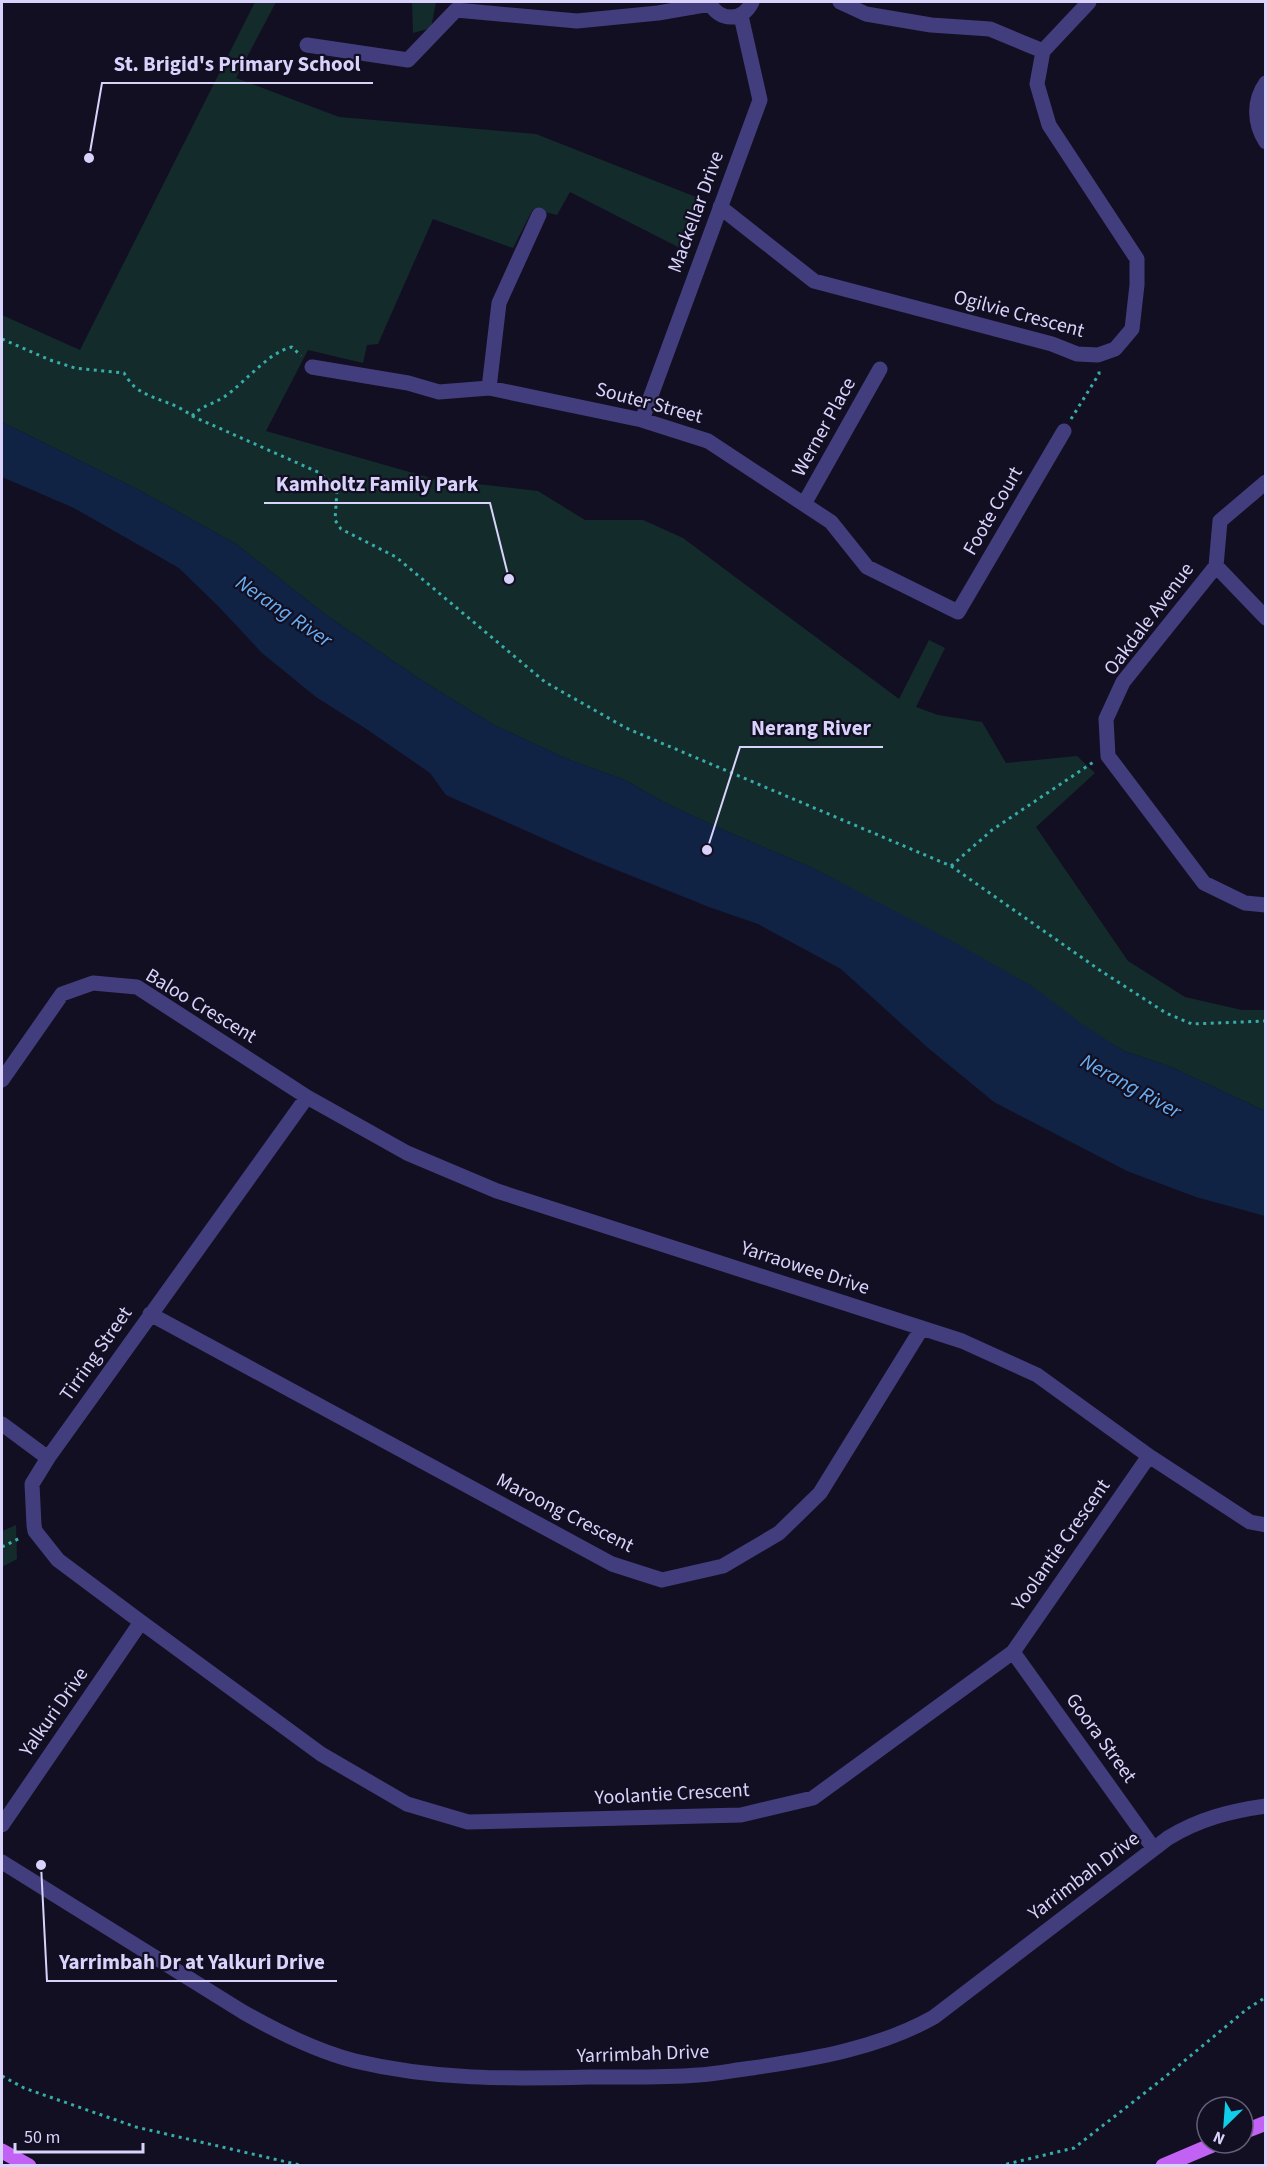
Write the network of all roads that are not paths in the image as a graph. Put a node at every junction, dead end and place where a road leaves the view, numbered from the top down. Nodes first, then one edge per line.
1 (752, 2) edge
2 (840, 2) edge
3 (1089, 2) edge
4 (709, 3) edge
5 (741, 16) junction
6 (307, 45) dead end
7 (1043, 51) junction
8 (1266, 83) edge
9 (1266, 142) edge
10 (720, 207) junction
11 (539, 215) dead end
12 (312, 368) road end
13 (880, 369) dead end
14 (489, 388) junction
15 (642, 420) junction
16 (1064, 431) road end
17 (1266, 482) edge
18 (804, 504) junction
19 (1216, 566) junction
20 (958, 612) joint
21 (1266, 618) edge
22 (1266, 905) edge
23 (2, 1080) edge
24 (307, 1097) junction
25 (150, 1314) junction
26 (922, 1328) junction
27 (2, 1424) edge
28 (1149, 1456) junction
29 (48, 1458) junction
30 (1266, 1525) edge
31 (141, 1622) junction
32 (1013, 1652) junction
33 (1266, 1806) edge
34 (2, 1825) edge
35 (1154, 1849) junction
36 (2, 1862) edge
37 (2, 2151) edge
38 (1195, 2152) edge
39 (29, 2166) edge
40 (1163, 2166) edge

1 - 5 street
2 - 7 street
3 - 7 street
4 - 5 street
4 - 6 street
5 - 10 street, Mackellar Drive
7 - 10 street, Ogilvie Crescent
8 - 9 street
10 - 15 street, Mackellar Drive
11 - 14 street
12 - 14 street, Souter Street
13 - 18 street, Werner Place
14 - 15 street, Souter Street
15 - 18 street, Souter Street
16 - 20 street, Foote Court
17 - 19 street, Oakdale Avenue
18 - 20 street, Souter Street
19 - 21 street
19 - 22 street, Oakdale Avenue
23 - 24 street, Baloo Crescent
24 - 25 street, Tirring Street
24 - 26 street, Yarraowee Drive
25 - 26 street, Maroong Crescent
25 - 29 street, Tirring Street
26 - 28 street, Yarraowee Drive
27 - 29 street
28 - 30 street, Yarraowee Drive
28 - 32 street, Yoolantie Crescent
29 - 31 street, Tirring Street
31 - 32 street, Yoolantie Crescent
31 - 34 street, Yalkuri Drive
32 - 35 street, Goora Street
33 - 35 street, Yarrimbah Drive
35 - 36 street, Yarrimbah Drive
37 - 39 main road
38 - 40 main road

